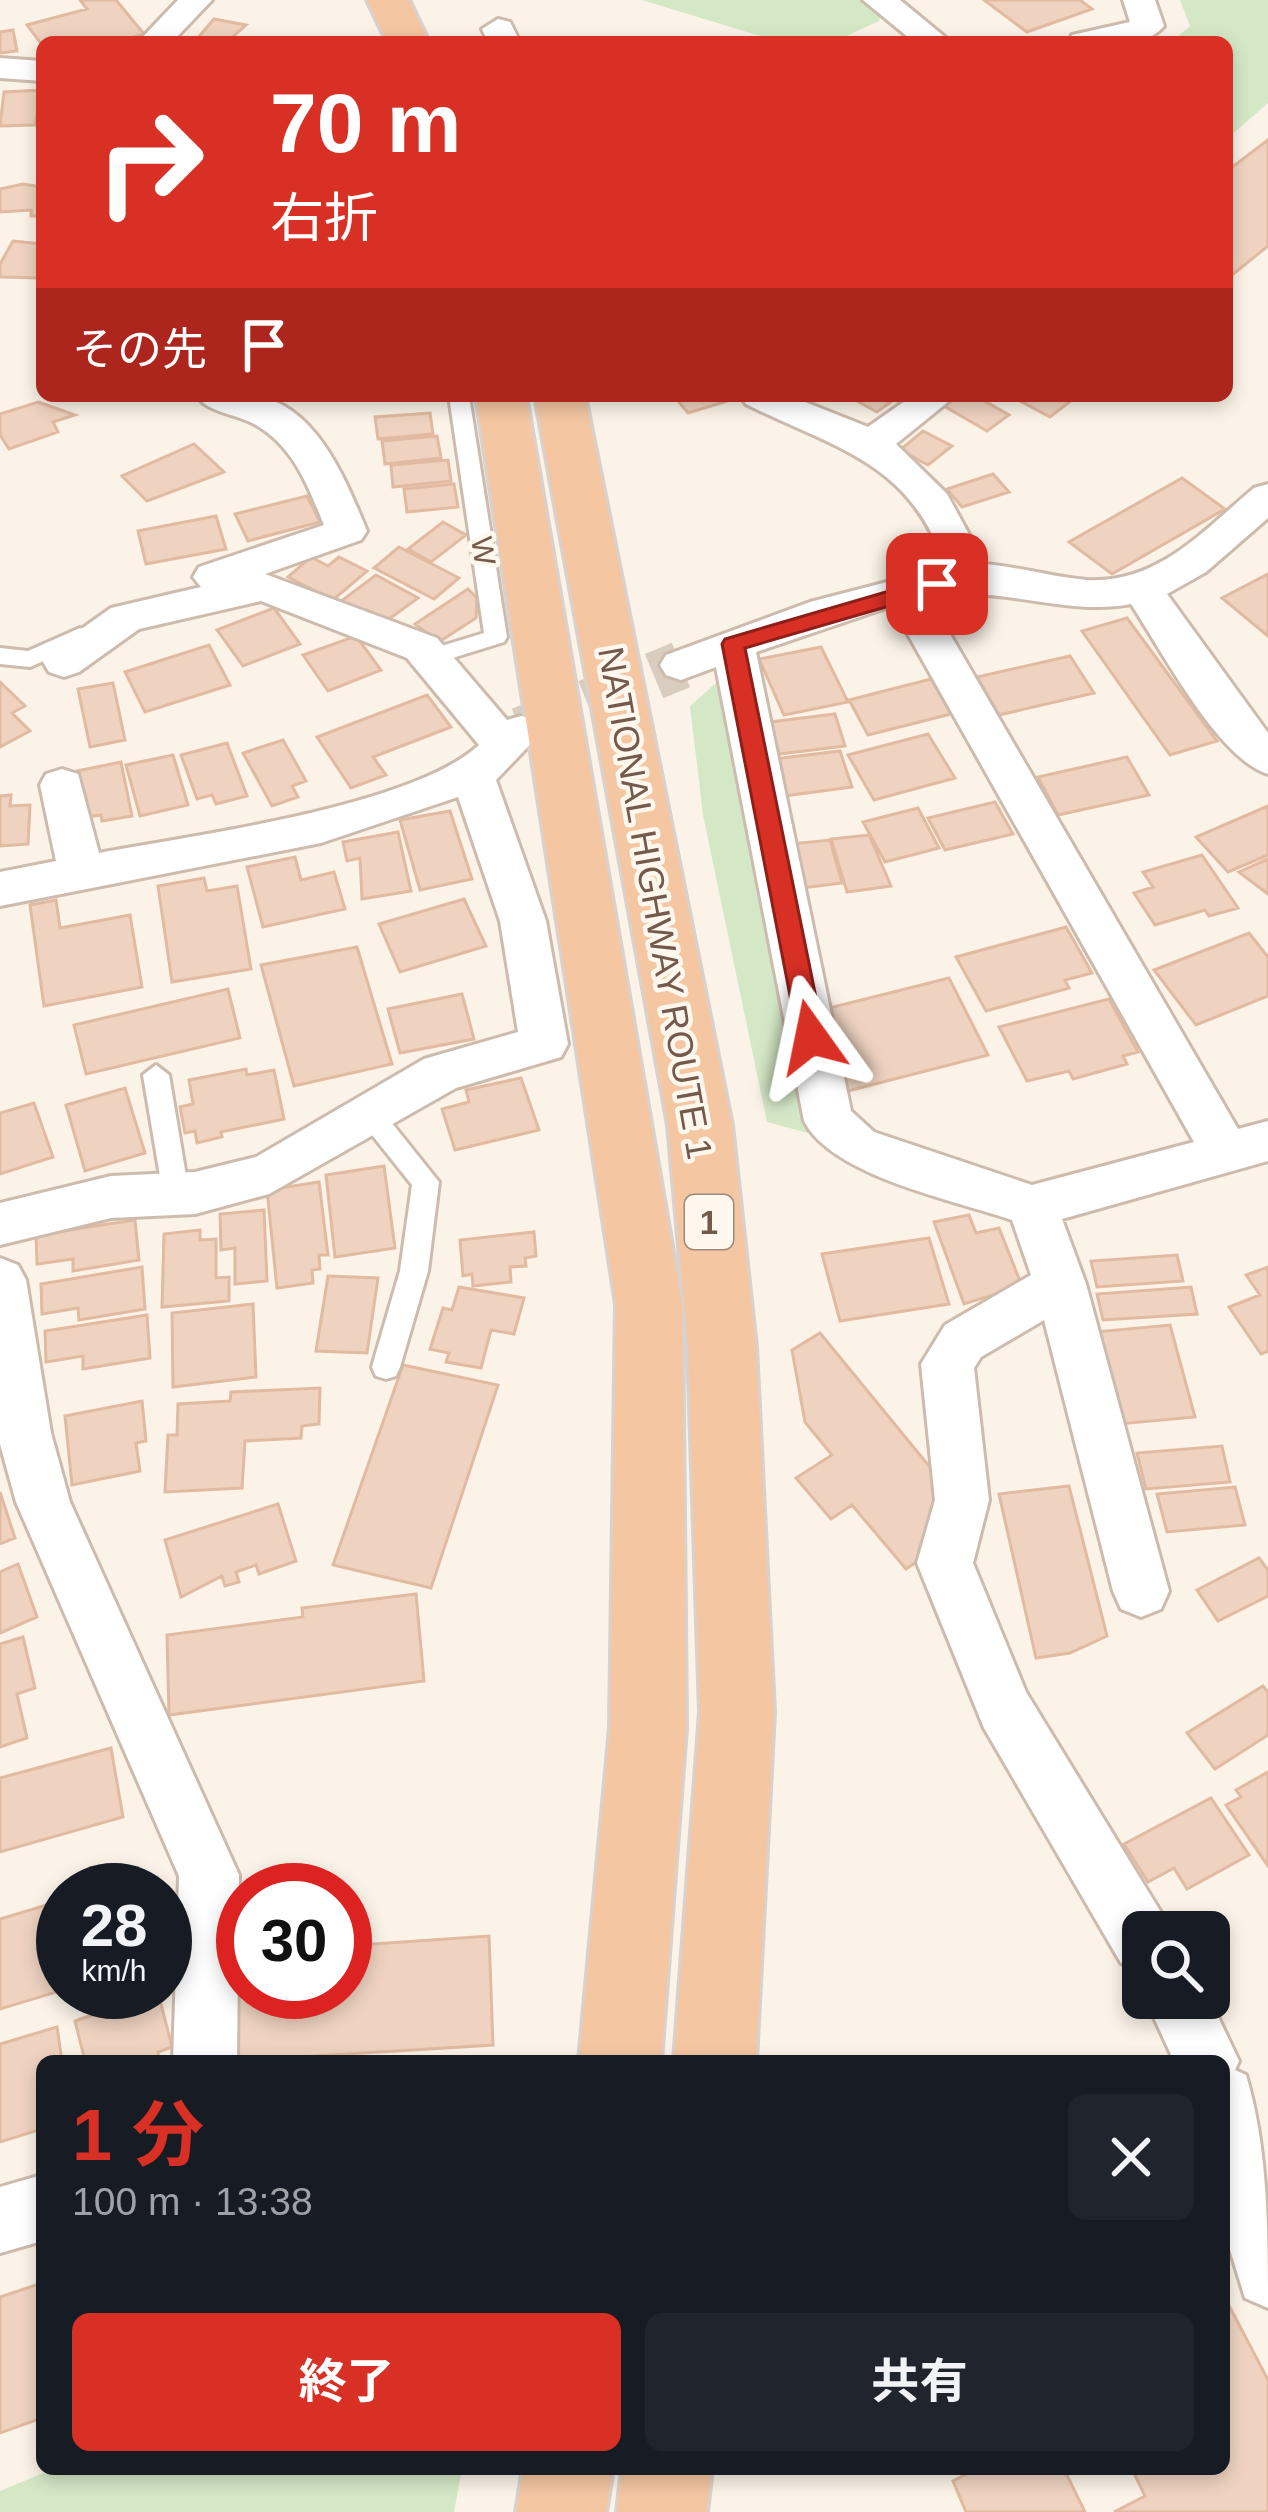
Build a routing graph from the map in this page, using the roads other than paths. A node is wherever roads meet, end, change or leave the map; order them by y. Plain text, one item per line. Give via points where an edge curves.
1 (196, 0) edge
2 (388, 0) edge
3 (879, 0) edge
4 (1139, 0) edge
5 (160, 36) edge
6 (405, 36) edge
7 (927, 36) edge
8 (1125, 36) edge
9 (0, 68) edge
10 (36, 71) edge
11 (240, 402) edge
12 (460, 402) edge
13 (502, 402) edge
14 (561, 402) edge
15 (773, 402) edge
16 (929, 402) dead end
17 (870, 444) junction
18 (1268, 497) edge
19 (969, 578) junction
20 (1141, 588) junction
21 (904, 590) junction
22 (126, 618) junction
23 (733, 644) junction
24 (0, 656) edge
25 (430, 657) junction
26 (64, 662) dead end
27 (681, 665) tunnel mouth
28 (499, 750) junction
29 (1268, 758) edge
30 (62, 784) dead end
31 (81, 872) junction
32 (0, 889) edge
33 (156, 1076) dead end
34 (370, 1114) junction
35 (1247, 1147) edge
36 (176, 1194) junction
37 (1033, 1206) junction
38 (0, 1224) edge
39 (0, 1280) edge
40 (1060, 1284) junction
41 (386, 1367) dead end
42 (12, 1436) edge
43 (1141, 1591) dead end
44 (1125, 1911) edge
45 (1186, 2019) edge
46 (205, 2055) edge
47 (620, 2055) edge
48 (716, 2055) edge
49 (1204, 2055) edge
50 (1230, 2121) edge
51 (36, 2210) edge
52 (0, 2220) edge
53 (1268, 2275) edge
54 (567, 2475) edge
55 (666, 2475) edge
56 (561, 2512) edge
57 (662, 2512) edge

1 - 5 street
2 - 6 highway
3 - 7 street
4 - 8 street via 1148,26
9 - 10 street
11 - 22 street via 267,409 317,459 347,531 158,598
12 - 25 lane, W via 496,637
13 - 47 highway, NATIONAL HIGHWAY ROUTE 1 / 1 via 649,1304 647,1728
14 - 48 highway, NATIONAL HIGHWAY ROUTE 1 / 1 via 700,1125 722,1347 737,1712
15 - 17 street
16 - 17 street
17 - 19 street via 955,528
18 - 20 street via 1188,570
19 - 20 street via 1097,595
19 - 21 street
20 - 29 street via 1241,733
21 - 23 street
21 - 35 street
22 - 24 lane via 30,658
22 - 25 street via 264,587 422,647
22 - 26 street
23 - 27 street
23 - 37 street via 828,1120 857,1147
25 - 28 street
28 - 31 street via 321,827
28 - 34 street via 544,1044 441,1073
30 - 31 street
31 - 32 street
33 - 36 lane
34 - 36 street via 269,1174
34 - 41 lane via 426,1182 414,1271
35 - 37 street
36 - 38 street via 111,1197
37 - 40 street
39 - 42 street
40 - 43 street
40 - 44 street via 963,1341 947,1364 962,1500 945,1563 1004,1708
42 - 46 street via 209,1874
45 - 49 street
50 - 53 street
51 - 52 street
54 - 56 highway
55 - 57 highway

